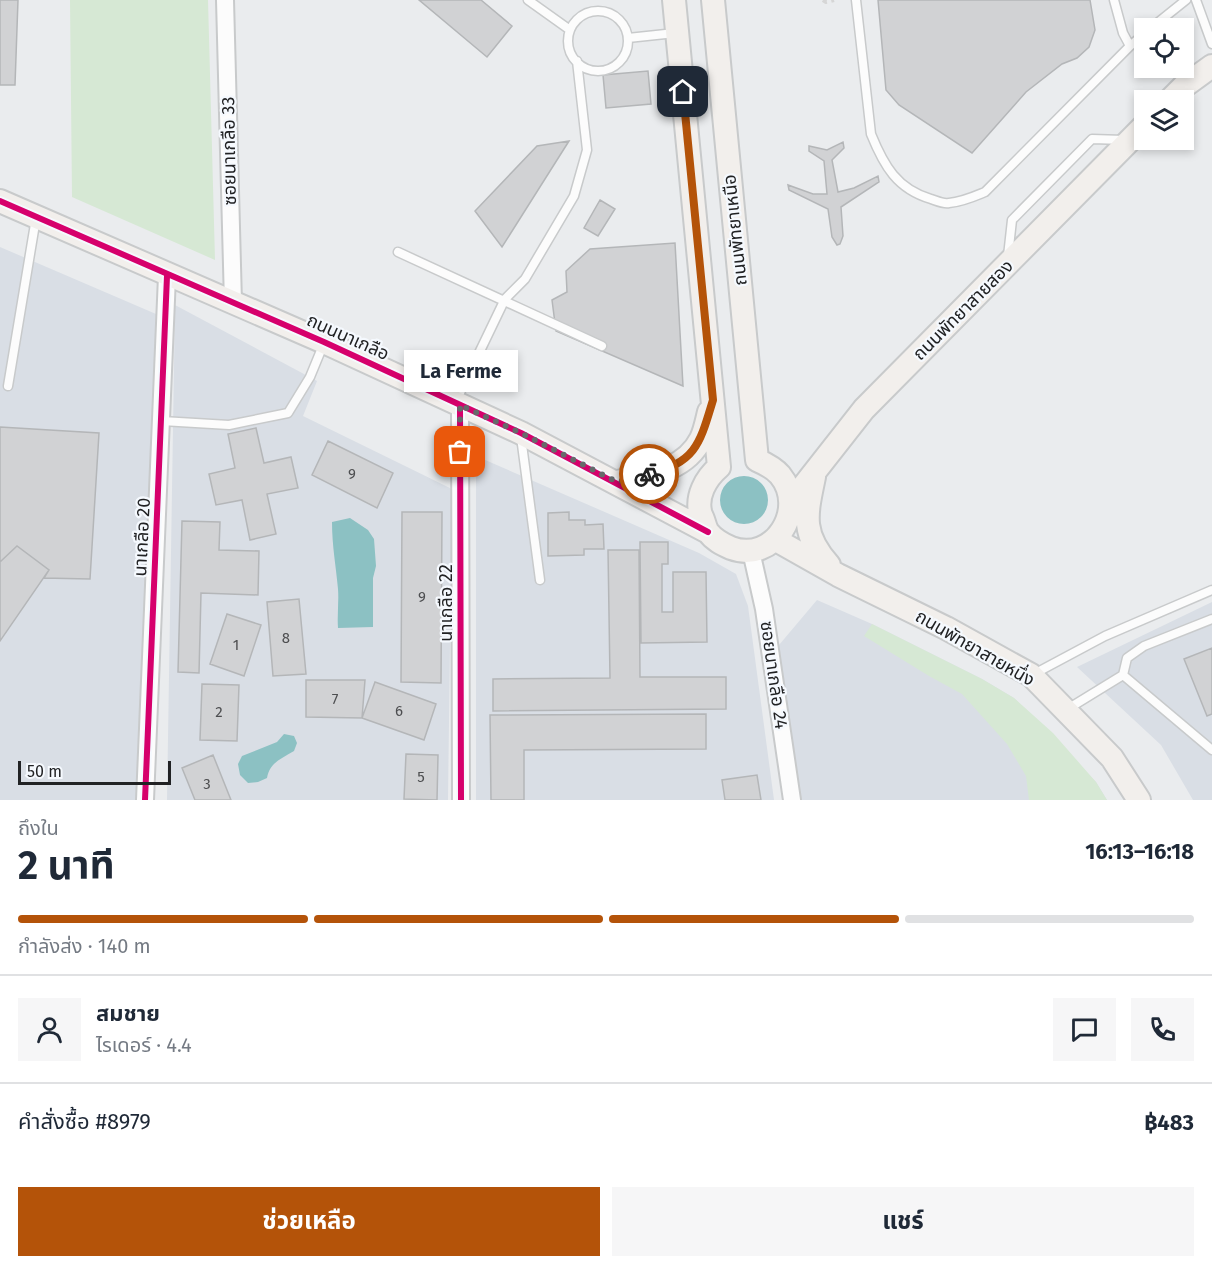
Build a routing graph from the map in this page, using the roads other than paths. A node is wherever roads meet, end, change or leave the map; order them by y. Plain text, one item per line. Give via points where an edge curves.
1 (225, 0) edge
2 (528, 0) edge
3 (674, 0) edge
4 (713, 0) edge
5 (856, 0) edge
6 (1114, 0) edge
7 (1186, 0) edge
8 (1196, 0) edge
9 (1164, 18) edge
10 (570, 30) junction
11 (677, 33) junction
12 (628, 38) junction
13 (1134, 43) edge
14 (1212, 44) edge
15 (1130, 46) junction
16 (577, 61) junction
17 (1212, 66) edge
18 (1180, 90) edge
19 (1134, 136) edge
20 (0, 201) edge
21 (36, 218) junction
22 (398, 252) dead end
23 (167, 276) junction
24 (505, 299) junction
25 (233, 303) junction
26 (324, 342) junction
27 (602, 346) dead end
28 (8, 386) dead end
29 (713, 400) junction
30 (458, 404) junction
31 (162, 421) junction
32 (521, 433) junction
33 (815, 472) junction
34 (617, 482) junction
35 (791, 502) junction
36 (708, 532) junction
37 (776, 540) junction
38 (751, 550) junction
39 (838, 575) junction
40 (540, 580) dead end
41 (1212, 590) edge
42 (1212, 619) edge
43 (1031, 675) junction
44 (1123, 675) junction
45 (1066, 711) junction
46 (1212, 750) edge
47 (145, 800) edge
48 (461, 800) edge
49 (792, 800) edge
50 (1140, 800) edge

1 - 25 street, ซอยนาเกลือ 33
2 - 10 lane
3 - 11 main road
4 - 35 main road, ถนนพัทยาเหนือ via 757,460 780,475
5 - 15 lane via 871,134 879,153 891,175 915,195 946,204 985,192
6 - 15 lane
7 - 9 lane
8 - 14 lane
10 - 12 lane via 582,15 600,10 618,17
10 - 16 lane via 570,50
11 - 12 lane
11 - 29 main road
12 - 16 lane via 626,53 611,68 591,70
13 - 15 lane
16 - 24 lane via 587,150 574,196 525,279
17 - 18 main road
19 - 33 main road, ถนนพัทยาสายสอง via 864,409
20 - 21 main road, ถนนนาเกลือ
21 - 23 main road, ถนนนาเกลือ
21 - 28 lane
22 - 24 lane
23 - 25 main road, ถนนนาเกลือ
23 - 31 street, นาเกลือ 20
24 - 27 lane
24 - 30 lane
25 - 26 main road, ถนนนาเกลือ
26 - 30 main road, ถนนนาเกลือ
26 - 31 lane via 310,377 288,413 230,425
29 - 34 main road via 702,438 691,454 669,469
29 - 36 main road via 719,466 702,488 700,510
30 - 32 main road, ถนนนาเกลือ
30 - 48 street, นาเกลือ 22
31 - 47 street, นาเกลือ 20
32 - 34 main road, ถนนนาเกลือ
32 - 40 lane
33 - 35 main road, ถนนพัทยาสายสอง
33 - 39 main road via 808,530 815,550
34 - 36 main road, ถนนนาเกลือ
35 - 37 main road via 788,521
36 - 38 main road, ถนนนาเกลือ via 721,544
37 - 38 main road
37 - 39 main road, ถนนพัทยาสายหนึ่ง
38 - 49 street, ซอยนาเกลือ 24 via 764,609
39 - 43 main road, ถนนพัทยาสายหนึ่ง
41 - 43 lane via 1105,636
42 - 44 lane via 1144,646 1127,658
43 - 45 main road, ถนนพัทยาสายหนึ่ง
44 - 45 lane
44 - 46 lane
45 - 50 main road, ถนนพัทยาสายหนึ่ง via 1112,758

